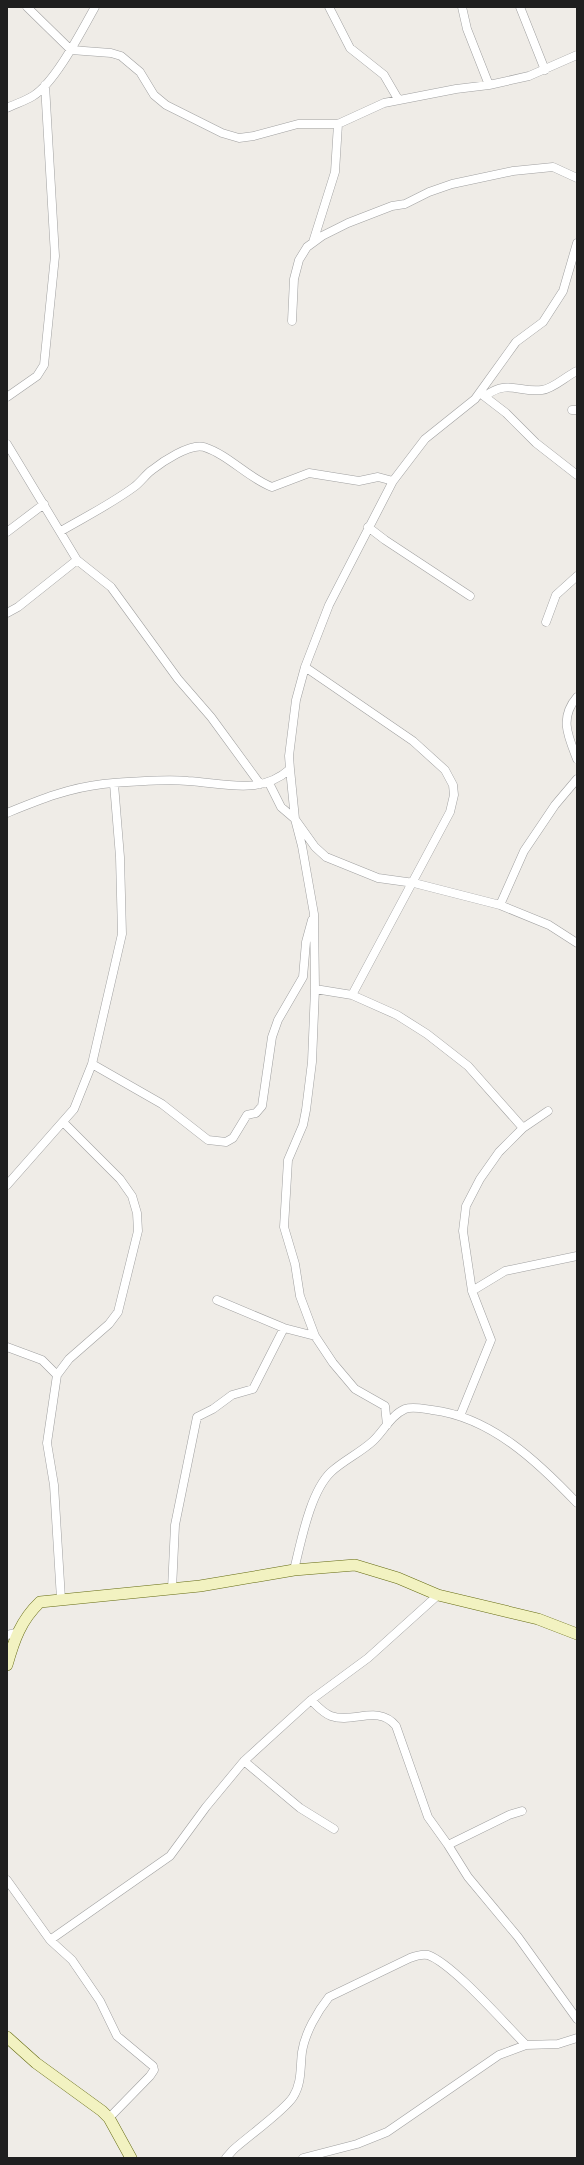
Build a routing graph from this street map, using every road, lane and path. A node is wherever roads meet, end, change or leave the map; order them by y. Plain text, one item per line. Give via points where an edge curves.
1 (27, 7) edge
2 (95, 7) edge
3 (329, 7) edge
4 (462, 7) edge
5 (520, 7) edge
6 (71, 50) junction
7 (577, 55) edge
8 (545, 70) junction
9 (45, 85) junction
10 (489, 85) junction
11 (398, 99) junction
12 (7, 108) edge
13 (338, 124) junction
14 (577, 178) edge
15 (313, 242) junction
16 (577, 243) edge
17 (292, 321) dead end
18 (577, 371) edge
19 (483, 394) junction
20 (7, 398) edge
21 (7, 444) edge
22 (577, 475) edge
23 (393, 481) junction
24 (44, 504) junction
25 (368, 527) junction
26 (61, 531) junction
27 (7, 532) edge
28 (77, 560) junction
29 (577, 576) edge
30 (470, 596) dead end
31 (7, 612) edge
32 (546, 622) dead end
33 (305, 667) junction
34 (577, 697) edge
35 (577, 759) edge
36 (290, 769) junction
37 (577, 779) edge
38 (269, 783) junction
39 (114, 784) junction
40 (260, 784) junction
41 (7, 813) edge
42 (295, 819) junction
43 (414, 883) junction
44 (500, 905) junction
45 (314, 914) junction
46 (577, 943) edge
47 (315, 989) junction
48 (352, 995) junction
49 (92, 1064) junction
50 (548, 1111) dead end
51 (63, 1122) junction
52 (523, 1128) junction
53 (7, 1185) edge
54 (577, 1256) edge
55 (472, 1291) junction
56 (217, 1300) dead end
57 (284, 1328) junction
58 (315, 1336) junction
59 (7, 1347) edge
60 (57, 1375) junction
61 (460, 1416) junction
62 (387, 1425) junction
63 (577, 1503) edge
64 (294, 1570) junction
65 (172, 1589) junction
66 (438, 1595) junction
67 (61, 1599) junction
68 (12, 1634) edge
69 (577, 1634) edge
70 (7, 1665) edge
71 (311, 1700) junction
72 (244, 1761) junction
73 (522, 1811) dead end
74 (334, 1829) dead end
75 (448, 1845) junction
76 (7, 1880) edge
77 (50, 1940) junction
78 (577, 2019) edge
79 (7, 2037) edge
80 (577, 2038) edge
81 (526, 2045) junction
82 (109, 2118) junction
83 (131, 2158) edge
84 (226, 2158) edge
85 (303, 2158) edge

1 - 6 street
2 - 6 street
3 - 11 street via 350,48 384,75
4 - 10 street via 467,29
5 - 8 street
6 - 9 street
6 - 13 street via 121,56 140,72 154,95 166,104 222,133 235,137 254,136 298,124
7 - 8 street
8 - 10 street
9 - 12 street via 33,97
9 - 20 street via 55,256 44,365 37,376
10 - 11 street
11 - 13 street
13 - 15 street via 335,172
14 - 15 street via 554,167 452,184 348,223
15 - 17 street via 303,252 296,269
16 - 19 street via 574,260 558,299 543,322 516,342
18 - 19 street via 542,390 507,386
19 - 22 street via 536,443
19 - 23 street via 425,439
21 - 24 street
23 - 25 street
23 - 26 street via 378,476 359,481 309,474 272,487 227,459 203,447 197,447 173,456 135,486
24 - 26 street
24 - 27 street
25 - 30 street
25 - 33 street via 329,605
26 - 28 street
28 - 31 street via 18,607
28 - 40 street via 111,587 178,679 211,717
29 - 32 street via 556,595
33 - 36 street via 296,700 289,756
33 - 43 street via 414,741 446,770 454,795 450,812
34 - 35 street via 570,706 566,718 568,736
36 - 38 street
36 - 42 street
37 - 44 street via 555,805 524,851
38 - 40 street
38 - 42 street via 281,807
39 - 40 street via 187,780 218,785
39 - 41 street via 67,790
39 - 49 street via 120,858 122,934
42 - 43 street via 315,847 326,857 378,878
42 - 45 street
43 - 44 street
43 - 48 street
44 - 46 street via 550,925
45 - 47 street
45 - 49 street via 306,942 303,977 278,1020 272,1037 262,1106 256,1113 248,1115 233,1138 226,1142 208,1140 162,1104
47 - 48 street
47 - 58 street via 312,1062 304,1126 288,1160 284,1227 295,1264 300,1296
48 - 52 street via 397,1015 447,1049 468,1066
49 - 51 street via 74,1109
50 - 52 street
51 - 53 street
51 - 60 street via 120,1180 132,1196 137,1213 138,1231 118,1312 109,1324 69,1359
52 - 55 street via 498,1152 480,1178 466,1206 463,1232
54 - 55 street via 505,1271
55 - 61 street via 491,1340
56 - 57 street
57 - 58 street
57 - 65 street via 253,1388 232,1395 197,1417 174,1525
58 - 62 street via 355,1389 385,1406
59 - 60 street via 42,1360
60 - 67 street via 47,1443 55,1493
61 - 62 street via 412,1408 404,1409
61 - 63 street via 508,1441 531,1458
62 - 64 street via 373,1441 331,1472 321,1485 302,1537
64 - 65 street
64 - 66 street via 355,1565 398,1578
65 - 67 street
66 - 69 street via 538,1619
66 - 71 street via 368,1658
67 - 68 street via 40,1602
68 - 70 street
71 - 72 street
71 - 75 street via 331,1716 349,1718 378,1715 390,1719 396,1726 428,1817
72 - 74 street via 294,1803
72 - 77 street via 206,1806 170,1856
73 - 75 street
75 - 78 street via 468,1877 522,1943
76 - 77 street
77 - 82 street via 72,1960 100,2002 117,2036 153,2066 154,2070 150,2076
79 - 82 street via 36,2063
80 - 81 street via 558,2044
81 - 84 street via 449,1969 428,1956 410,1958 329,1997 321,2007 308,2035 302,2052 301,2075 292,2098
81 - 85 street via 499,2055 387,2132 357,2144
82 - 83 street

